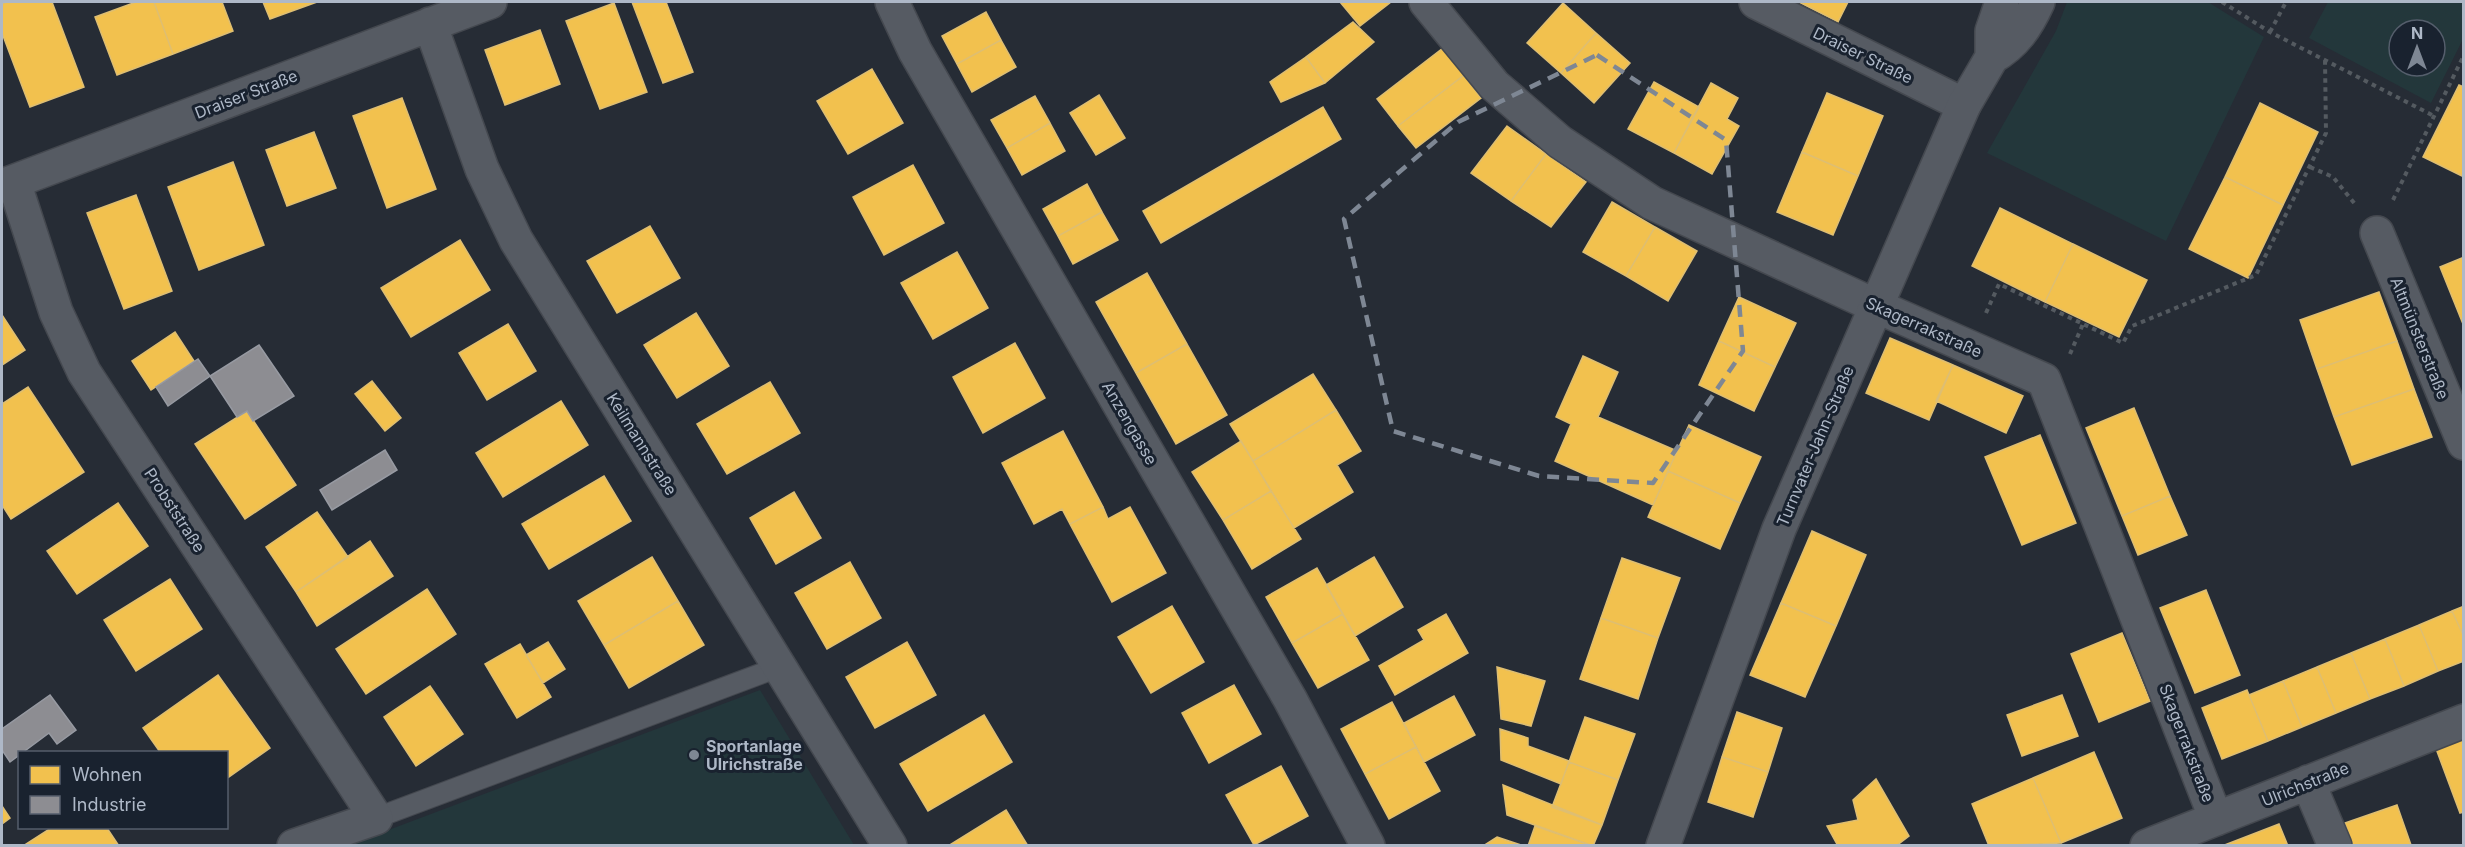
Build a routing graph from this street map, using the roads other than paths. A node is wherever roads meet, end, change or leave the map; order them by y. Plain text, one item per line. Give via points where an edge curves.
1 (490, 2) edge
2 (892, 2) edge
3 (1426, 2) edge
4 (2002, 2) edge
5 (2038, 2) edge
6 (1761, 3) edge
7 (430, 24) junction
8 (1992, 57) junction
9 (1964, 105) junction
10 (8, 184) edge
11 (2377, 233) road end
12 (1876, 306) junction
13 (2463, 443) edge
14 (779, 667) junction
15 (2463, 721) edge
16 (2308, 782) junction
17 (376, 818) junction
18 (2216, 819) junction
19 (294, 846) edge
20 (890, 846) edge
21 (1368, 846) edge
22 (1664, 846) edge
23 (2147, 846) edge
24 (2335, 846) edge

1 - 7 street, Draiser Straße
2 - 21 street, Anzengasse via 915,51 1290,699
3 - 12 street, Skagerrakstraße via 1494,85 1568,148 1652,203
4 - 8 street, Turnvater-Jahn-Straße via 1992,31
5 - 8 street, Turnvater-Jahn-Straße via 2009,47
6 - 9 street, Draiser Straße
7 - 10 street, Draiser Straße
7 - 14 street, Keilmannstraße via 482,169 516,240
8 - 9 street, Turnvater-Jahn-Straße
9 - 12 street, Turnvater-Jahn-Straße
10 - 17 street, Probststraße via 56,312 84,372
11 - 13 street, Altmünsterstraße
12 - 18 street, Skagerrakstraße via 2044,380
12 - 22 street, Turnvater-Jahn-Straße via 1779,529
14 - 17 lane
14 - 20 street, Keilmannstraße
15 - 16 street, Ulrichstraße
16 - 18 street, Ulrichstraße
16 - 24 street
17 - 19 street
18 - 23 street, Ulrichstraße

